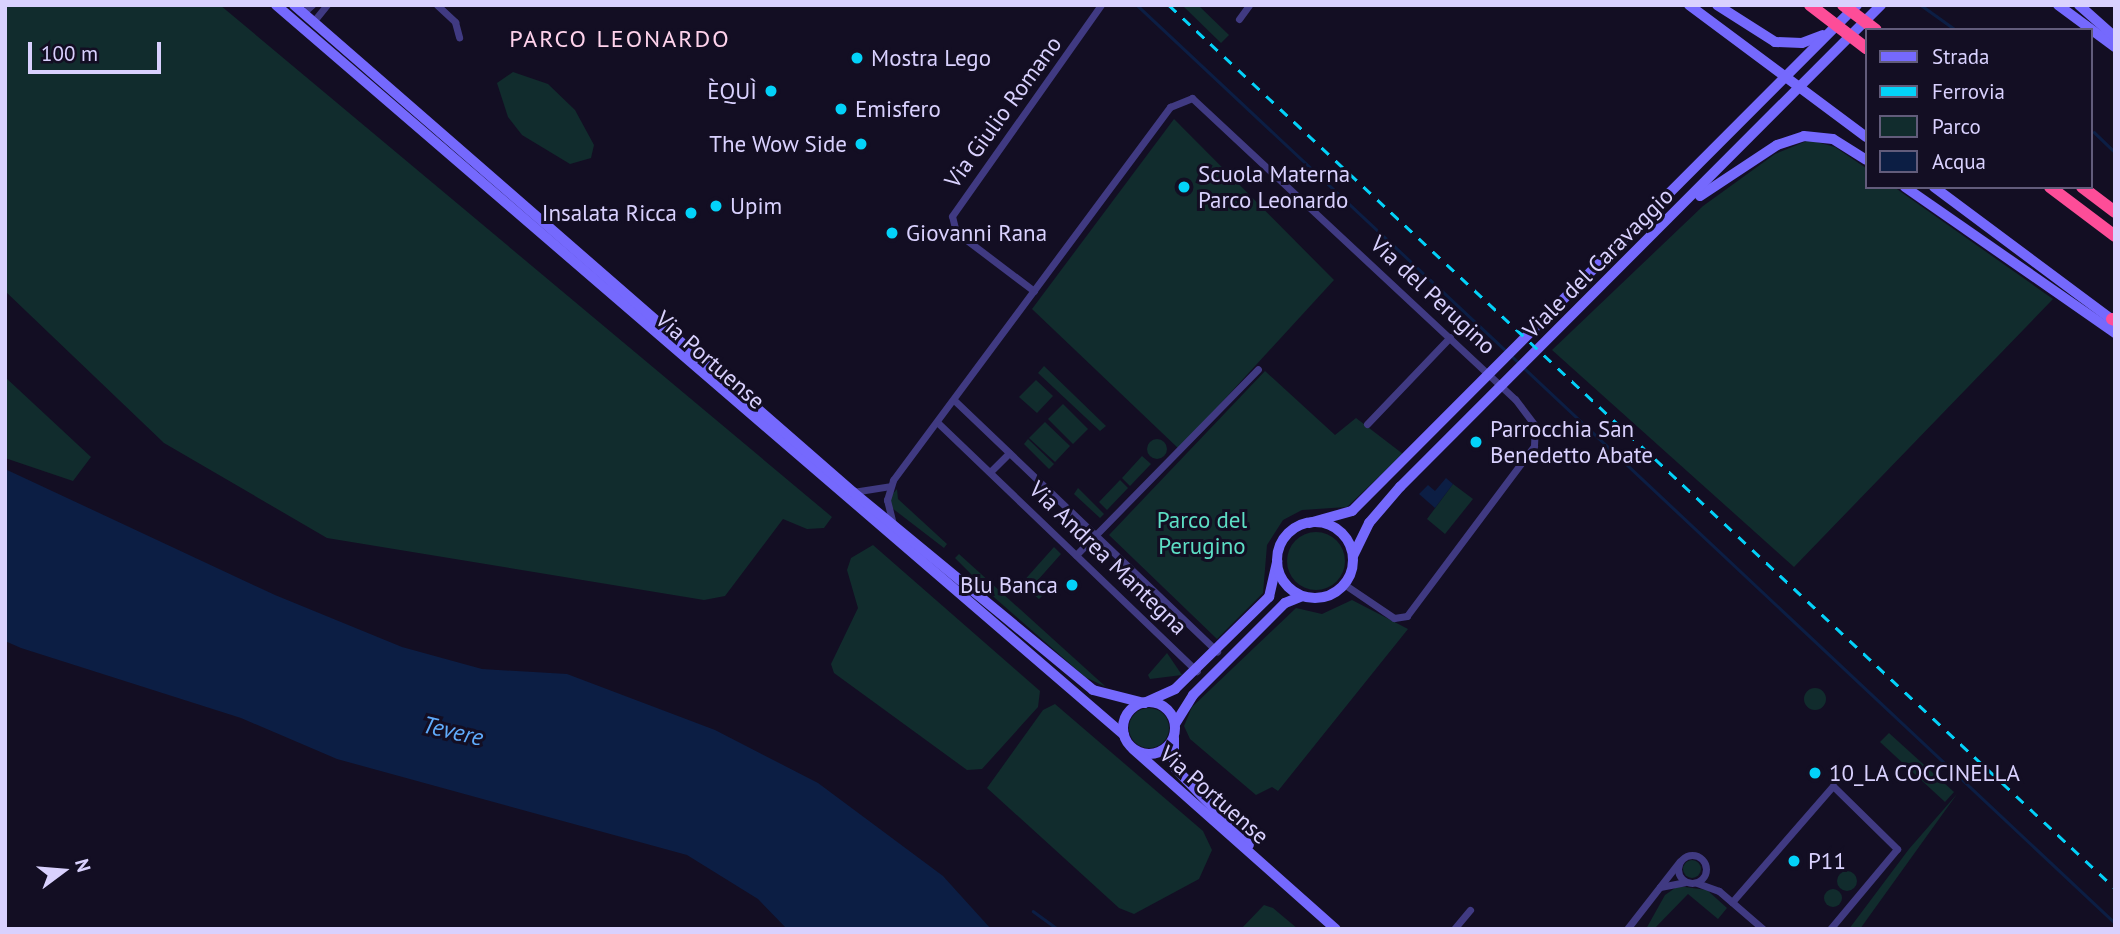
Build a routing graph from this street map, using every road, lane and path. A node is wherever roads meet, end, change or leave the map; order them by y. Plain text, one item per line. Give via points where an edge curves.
1 (276, 5) edge
2 (294, 5) edge
3 (312, 5) edge
4 (327, 5) edge
5 (438, 5) edge
6 (1101, 5) edge
7 (1249, 5) edge
8 (1689, 5) edge
9 (1717, 5) edge
10 (1810, 5) edge
11 (1857, 5) edge
12 (1881, 5) edge
13 (2058, 5) edge
14 (2079, 5) edge
15 (1846, 9) edge
16 (303, 13) junction
17 (1239, 19) dead end
18 (313, 22) junction
19 (1874, 28) edge
20 (2089, 28) edge
21 (2092, 30) edge
22 (459, 37) dead end
23 (2115, 37) edge
24 (1864, 46) edge
25 (2115, 47) edge
26 (1864, 136) edge
27 (1864, 159) edge
28 (1908, 189) edge
29 (1937, 189) edge
30 (2053, 189) edge
31 (2085, 189) edge
32 (1682, 208) junction
33 (2115, 212) edge
34 (2115, 236) edge
35 (2038, 275) junction
36 (2060, 282) junction
37 (1034, 291) junction
38 (2114, 320) edge
39 (2115, 333) edge
40 (1450, 337) junction
41 (1258, 369) dead end
42 (954, 400) junction
43 (937, 422) junction
44 (1367, 424) dead end
45 (1009, 453) junction
46 (990, 472) junction
47 (889, 486) junction
48 (853, 492) junction
49 (1310, 523) junction
50 (894, 527) junction
51 (1095, 537) junction
52 (1076, 555) junction
53 (1353, 556) junction
54 (1277, 561) junction
55 (1344, 584) junction
56 (1302, 596) junction
57 (1217, 652) junction
58 (1198, 671) junction
59 (1144, 703) junction
60 (1175, 724) junction
61 (1124, 735) junction
62 (1174, 738) junction
63 (1133, 749) junction
64 (1682, 859) junction
65 (1269, 870) junction
66 (1707, 871) junction
67 (1687, 882) junction
68 (1696, 883) junction
69 (1656, 889) junction
70 (1719, 891) junction
71 (1732, 902) junction
72 (1470, 910) dead end
73 (1336, 929) edge
74 (1454, 929) edge
75 (1627, 929) edge
76 (1763, 929) edge
77 (1830, 929) edge

1 - 61 street, Via Portuense via 1045,673 1110,717
2 - 16 street, Via Portuense
3 - 16 street
4 - 18 street
5 - 22 street via 455,22
6 - 37 street, Via Giulio Romano via 952,216 956,232
7 - 17 street
8 - 26 street
9 - 15 street via 1758,35 1786,44 1815,39
10 - 24 highway
11 - 15 street, Viale del Caravaggio
12 - 32 street, Viale del Caravaggio
13 - 20 street
14 - 23 street
15 - 19 highway
15 - 49 street, Viale del Caravaggio via 1388,476 1352,510
16 - 18 street, Via Portuense
18 - 48 street, Via Portuense
21 - 25 street
27 - 32 street via 1818,135 1789,140
28 - 35 street
29 - 36 street
30 - 34 highway
31 - 33 highway
32 - 53 street, Viale del Caravaggio via 1400,487 1369,523
35 - 36 street
35 - 39 street
36 - 38 street
37 - 40 street, Via del Perugino via 1172,105 1192,98
37 - 42 street, Via del Perugino
40 - 44 street
40 - 55 street, Via del Perugino via 1515,399 1535,426 1534,446 1404,618
41 - 51 street
42 - 43 street, Via del Perugino
42 - 45 street, Via Andrea Mantegna
43 - 46 street, Via Andrea Mantegna
43 - 47 street, Via del Perugino
45 - 46 street
45 - 51 street, Via Andrea Mantegna
46 - 52 street, Via Andrea Mantegna
47 - 48 street
47 - 50 street
48 - 50 street, Via Portuense
49 - 53 street via 1342,534
49 - 54 street via 1290,532
50 - 59 street, Via Portuense via 1077,680 1108,698
51 - 52 street
51 - 57 street, Via Andrea Mantegna
52 - 58 street, Via Andrea Mantegna
53 - 55 street
54 - 56 street via 1284,582
54 - 57 street via 1269,597
55 - 56 street via 1325,597
56 - 60 street via 1285,603 1208,679
57 - 58 street
58 - 59 street
59 - 60 street via 1161,705
59 - 61 street via 1130,711
60 - 62 street
61 - 63 street
62 - 63 street via 1156,754
62 - 65 street, Via Portuense via 1174,767
63 - 65 street, Via Portuense
64 - 66 street via 1699,856
64 - 67 street via 1678,872
64 - 69 street
65 - 73 street, Via Portuense
66 - 68 street
66 - 70 street
67 - 68 street
67 - 69 street
68 - 70 street
69 - 75 street
70 - 71 street
71 - 76 street
71 - 77 street via 1833,786 1897,849
72 - 74 street

